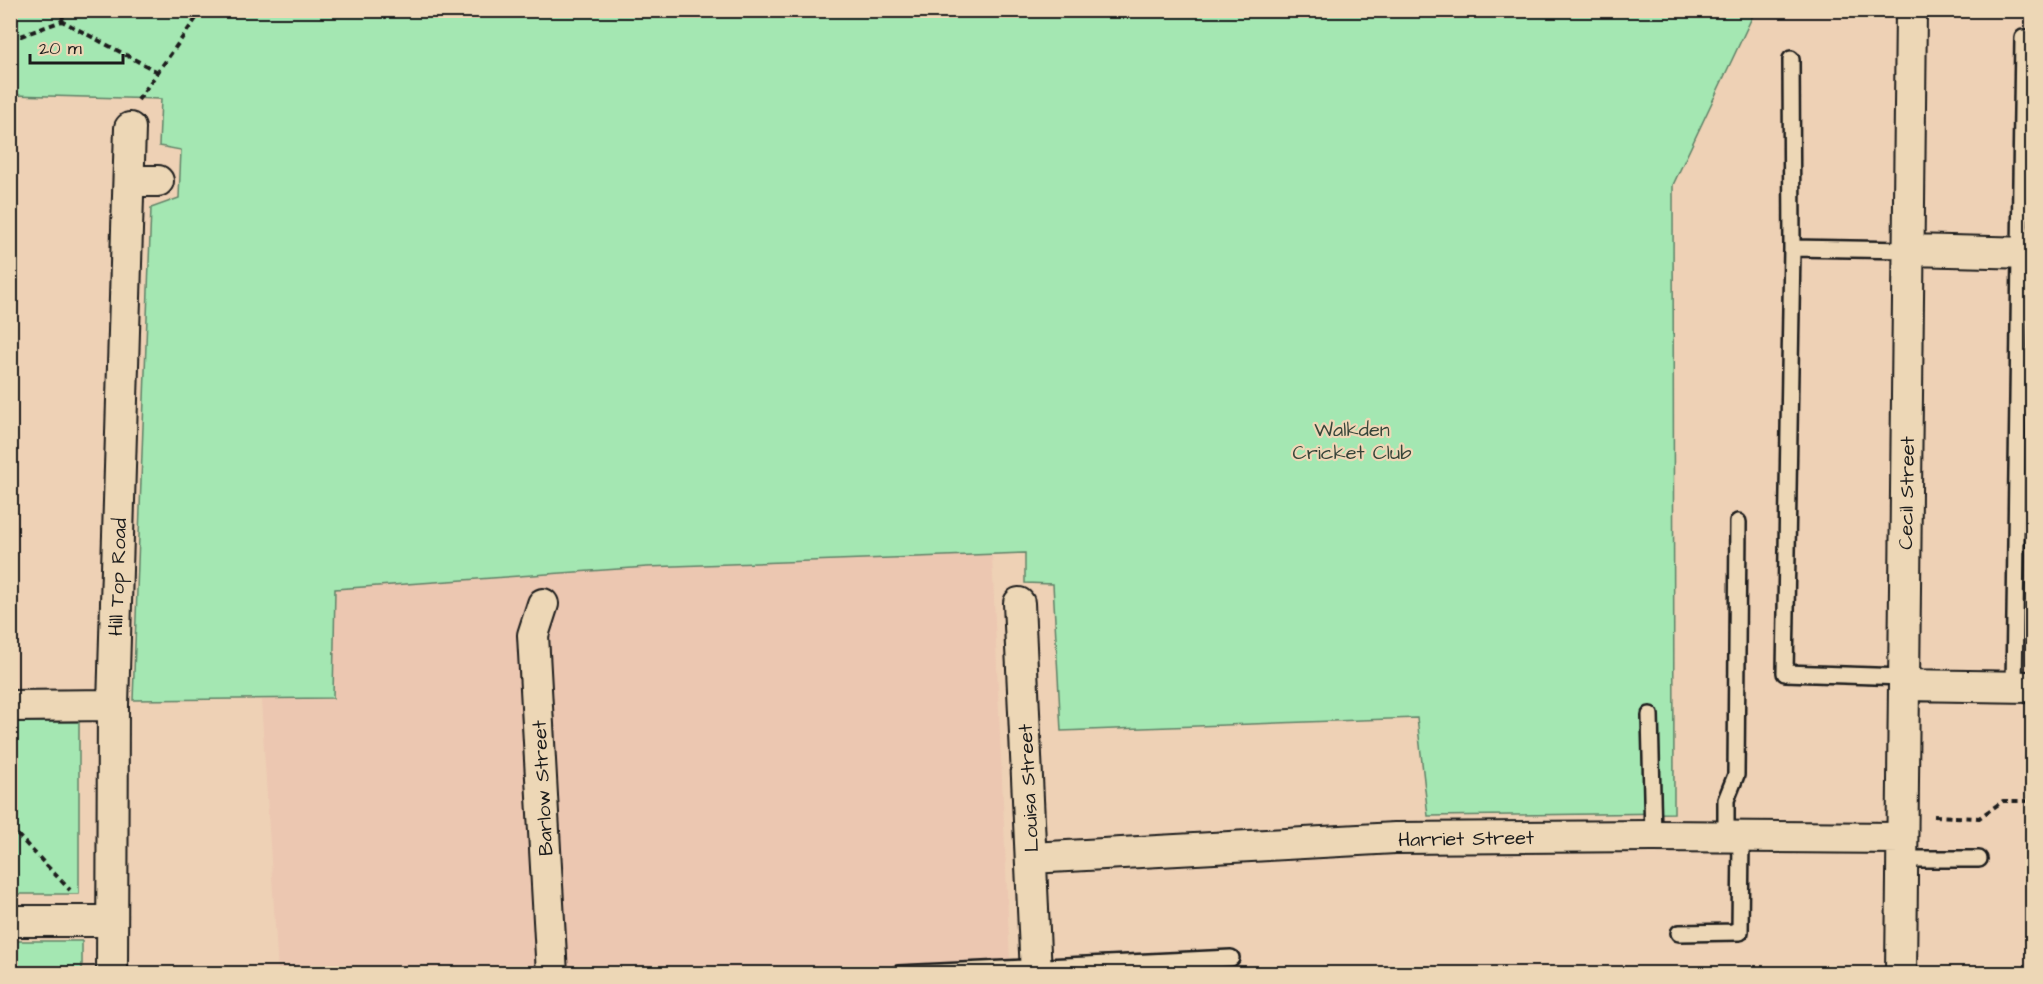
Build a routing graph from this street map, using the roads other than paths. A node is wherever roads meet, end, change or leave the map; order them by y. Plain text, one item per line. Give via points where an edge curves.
1 (1911, 11) edge
2 (2032, 38) edge
3 (1791, 58) dead end
4 (130, 128) dead end
5 (1792, 248) junction
6 (1909, 250) junction
7 (2027, 253) edge
8 (1738, 522) dead end
9 (1019, 603) dead end
10 (543, 604) dead end
11 (1904, 681) junction
12 (2023, 687) edge
13 (113, 705) junction
14 (10, 706) edge
15 (1650, 715) dead end
16 (1653, 836) junction
17 (1734, 837) junction
18 (1902, 838) junction
19 (1031, 858) junction
20 (1979, 859) dead end
21 (10, 921) edge
22 (105, 921) junction
23 (1679, 933) dead end
24 (1231, 958) dead end
25 (1036, 970) edge
26 (112, 974) edge
27 (552, 974) edge
28 (898, 974) edge
29 (1901, 974) edge

1 - 6 street, Cecil Street
2 - 7 lane via 2023,38
3 - 5 lane
4 - 13 street, Hill Top Road via 143,181
5 - 6 lane
5 - 11 lane via 1785,673
6 - 7 street
6 - 11 street, Cecil Street
7 - 12 lane
8 - 17 lane via 1736,775 1726,800
9 - 19 street, Louisa Street
10 - 27 street, Barlow Street via 533,635
11 - 12 street
11 - 18 street, Cecil Street
13 - 14 street
13 - 22 street, Hill Top Road
15 - 16 lane
16 - 17 street, Harriet Street
16 - 19 street, Harriet Street via 1395,838
17 - 18 street, Harriet Street
17 - 23 lane via 1740,932
18 - 20 lane
18 - 29 street, Cecil Street
19 - 25 street, Louisa Street
21 - 22 street
22 - 26 street, Hill Top Road
24 - 25 lane
25 - 28 lane

